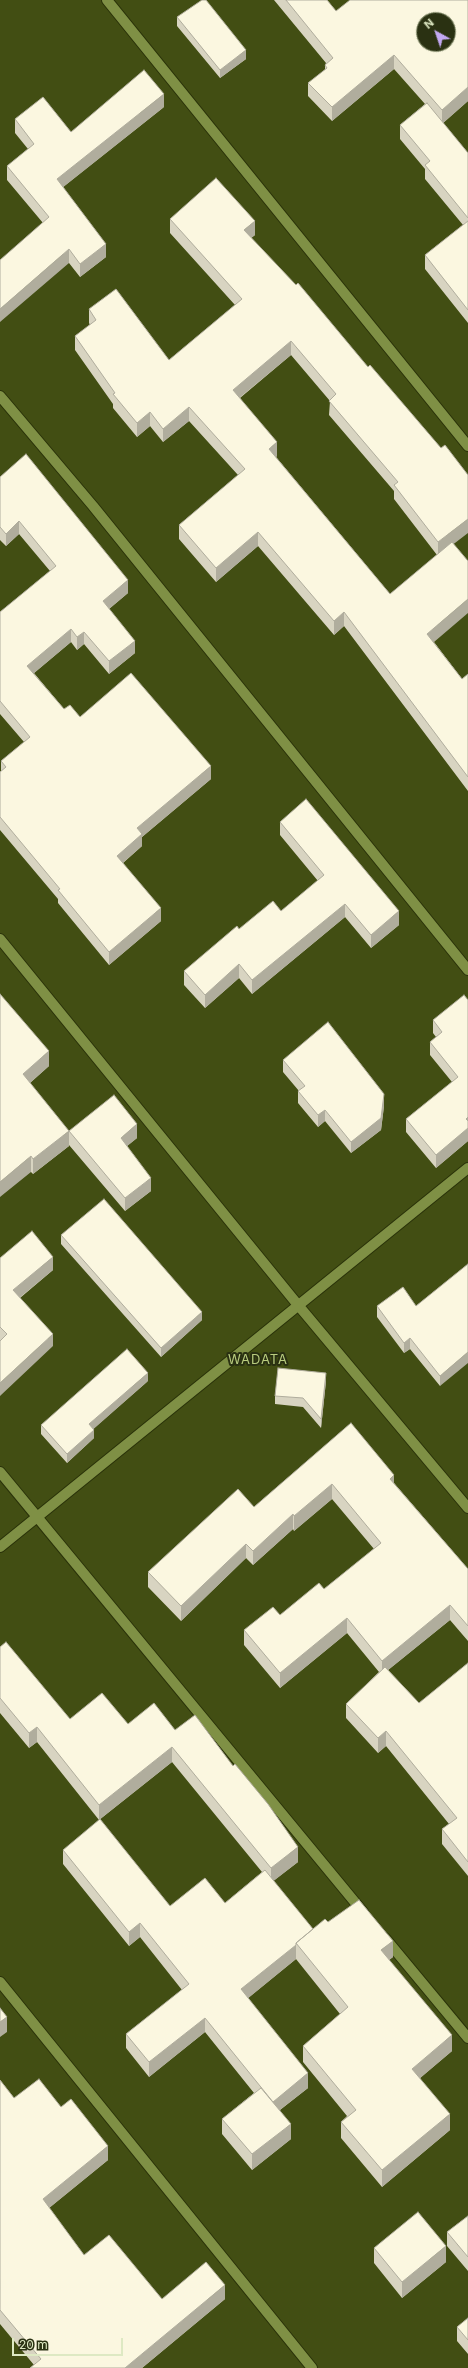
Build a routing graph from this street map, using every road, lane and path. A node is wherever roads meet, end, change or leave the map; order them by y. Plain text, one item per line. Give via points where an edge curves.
1 (107, 0) edge
2 (0, 396) edge
3 (468, 446) edge
4 (0, 939) edge
5 (468, 970) edge
6 (468, 1168) edge
7 (298, 1305) junction
8 (0, 1472) edge
9 (468, 1508) edge
10 (36, 1518) junction
11 (0, 1547) edge
12 (0, 1982) edge
13 (468, 2038) edge
14 (312, 2368) edge

1 - 3 street
2 - 5 street via 98,512
4 - 7 street
6 - 7 street
7 - 9 street
7 - 10 street
8 - 10 street
10 - 11 street
10 - 13 street
12 - 14 street

